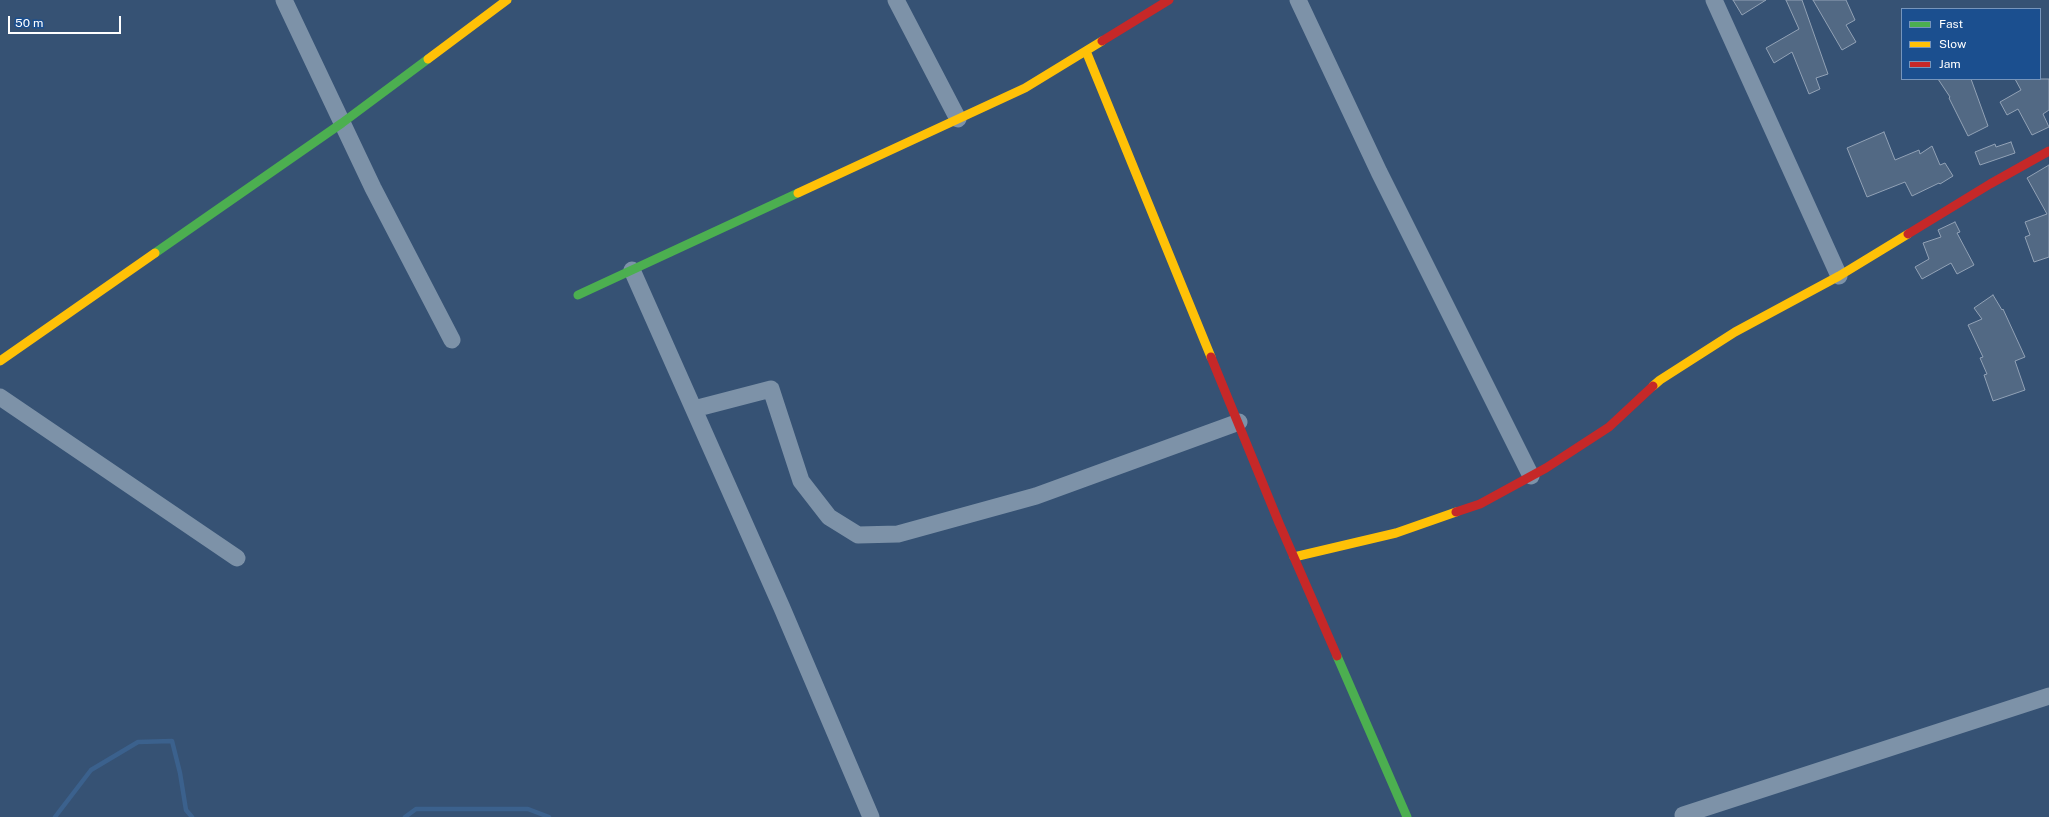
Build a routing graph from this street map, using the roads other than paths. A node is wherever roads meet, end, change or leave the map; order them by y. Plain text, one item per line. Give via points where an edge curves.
1 (284, 0) edge
2 (507, 0) edge
3 (896, 0) edge
4 (1169, 0) edge
5 (1298, 0) edge
6 (1714, 0) edge
7 (1086, 51) junction
8 (958, 119) junction
9 (342, 123) junction
10 (2049, 150) edge
11 (632, 270) junction
12 (1839, 276) junction
13 (578, 295) dead end
14 (452, 340) dead end
15 (0, 361) edge
16 (0, 397) edge
17 (694, 409) junction
18 (1239, 422) junction
19 (1532, 476) junction
20 (1294, 557) junction
21 (237, 558) dead end
22 (2049, 696) edge
23 (1683, 814) dead end
24 (871, 817) edge
25 (1407, 817) edge

1 - 9 street
2 - 9 street
3 - 8 street
4 - 7 street
5 - 19 street via 1379,172
6 - 12 street
7 - 8 street via 1025,88
7 - 18 street
8 - 11 street
9 - 14 street
9 - 15 street
10 - 12 street
11 - 13 street
11 - 17 street
12 - 19 street via 1735,332 1660,380 1609,427
16 - 21 street
17 - 18 street via 771,389 801,481 828,517 858,535 898,534 1036,496
17 - 24 street via 786,615
18 - 20 street
19 - 20 street via 1480,504 1396,533
20 - 25 street
22 - 23 street

